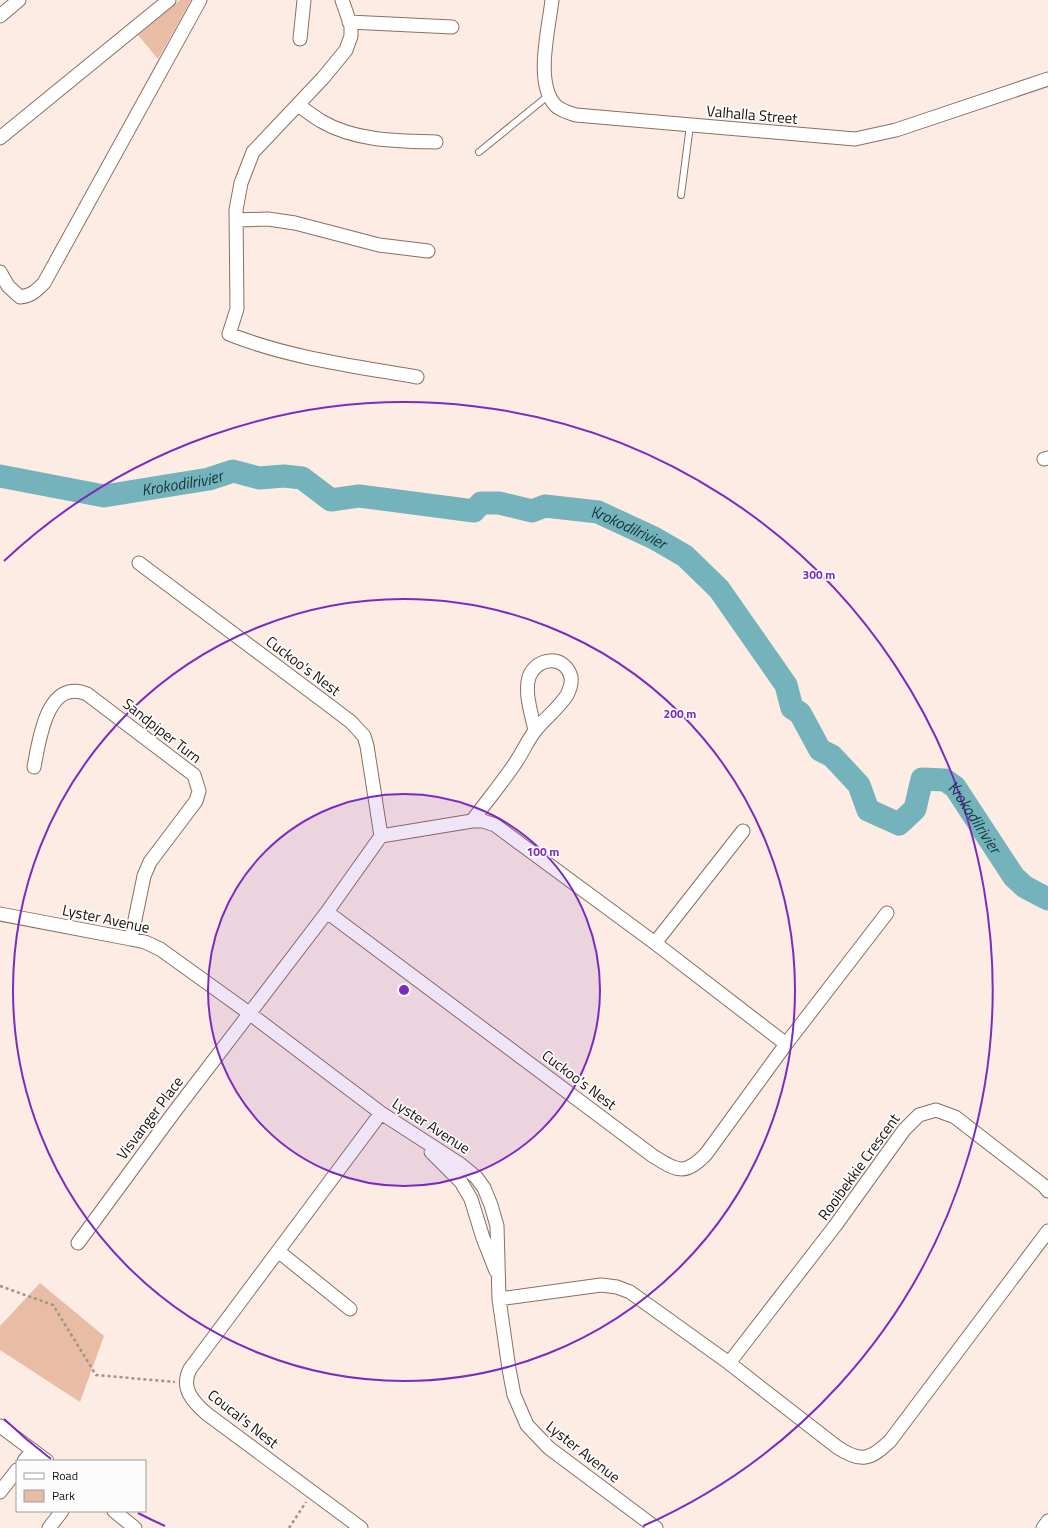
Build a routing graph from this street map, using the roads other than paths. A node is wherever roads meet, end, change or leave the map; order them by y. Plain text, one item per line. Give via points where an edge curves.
1 (19, 0) edge
2 (169, 0) edge
3 (200, 0) edge
4 (304, 0) edge
5 (342, 0) edge
6 (552, 0) edge
7 (0, 16) edge
8 (349, 22) junction
9 (452, 28) dead end
10 (300, 39) dead end
11 (1048, 79) edge
12 (549, 96) junction
13 (298, 105) junction
14 (690, 125) junction
15 (0, 138) edge
16 (436, 142) dead end
17 (479, 152) dead end
18 (680, 195) dead end
19 (236, 220) junction
20 (428, 251) dead end
21 (0, 272) edge
22 (417, 377) dead end
23 (139, 563) dead end
24 (535, 731) junction
25 (34, 768) dead end
26 (472, 821) junction
27 (743, 831) dead end
28 (381, 836) junction
29 (327, 912) junction
30 (887, 913) dead end
31 (0, 914) edge
32 (131, 939) junction
33 (655, 944) junction
34 (249, 1013) junction
35 (786, 1044) junction
36 (381, 1113) junction
37 (1048, 1191) edge
38 (1048, 1231) edge
39 (78, 1243) dead end
40 (278, 1251) junction
41 (499, 1299) junction
42 (350, 1309) dead end
43 (729, 1363) junction
44 (0, 1426) edge
45 (33, 1450) junction
46 (25, 1460) edge
47 (47, 1460) edge
48 (16, 1471) edge
49 (0, 1492) edge
50 (61, 1512) edge
51 (115, 1512) edge
52 (1048, 1521) edge
53 (49, 1528) edge
54 (135, 1528) edge
55 (361, 1528) edge
56 (656, 1528) edge
57 (1043, 1528) edge

1 - 7 street
2 - 15 street
3 - 21 street via 44,283 28,296 20,297 8,286
4 - 10 street
5 - 8 street
6 - 12 street via 544,70
8 - 9 street
8 - 13 street via 351,36 346,50
11 - 14 street, Valhalla Street via 896,130 855,139
12 - 14 street, Valhalla Street via 565,112 576,115
12 - 17 lane
13 - 16 street via 321,121 352,133 382,140
13 - 19 street via 253,152 241,183
14 - 18 lane
19 - 20 street via 268,219 295,223 379,245
19 - 22 street via 237,309 229,334 252,343 329,362
23 - 28 street, Cuckoo's Nest via 359,729 367,746
24 - 24 street via 557,709 571,684 568,671 556,660 539,664 532,670 529,678 528,688
24 - 26 street via 515,764
25 - 32 street, Sandpiper Turn via 41,735 54,702 61,695 77,690 92,698 194,775 199,791 196,801 150,862 144,876
26 - 28 street
26 - 33 street via 495,825
27 - 33 street
28 - 29 street
29 - 34 street
29 - 35 street, Cuckoo's Nest via 653,1156 679,1170 689,1168 706,1154
30 - 35 street, Cuckoo's Nest
31 - 32 street, Lyster Avenue
32 - 34 street, Lyster Avenue via 145,942 172,956
33 - 35 street
34 - 36 street, Lyster Avenue
34 - 39 street, Visvanger Place
36 - 40 street
36 - 41 street, Lyster Avenue via 460,1164 476,1177 484,1188 497,1226
37 - 43 street, Rooibekkie Crescent via 955,1117 936,1110 918,1115 904,1130 835,1226
38 - 43 street via 890,1441 874,1454 864,1458 848,1454
40 - 42 street
40 - 55 street, Coucal's Nest via 190,1369 186,1384 191,1398 207,1414
41 - 43 street via 601,1285 617,1287 630,1292
41 - 56 street, Lyster Avenue via 514,1396 527,1425 549,1448
44 - 45 street
45 - 46 street
45 - 47 street
48 - 49 street
50 - 53 street
51 - 54 street
52 - 57 street

